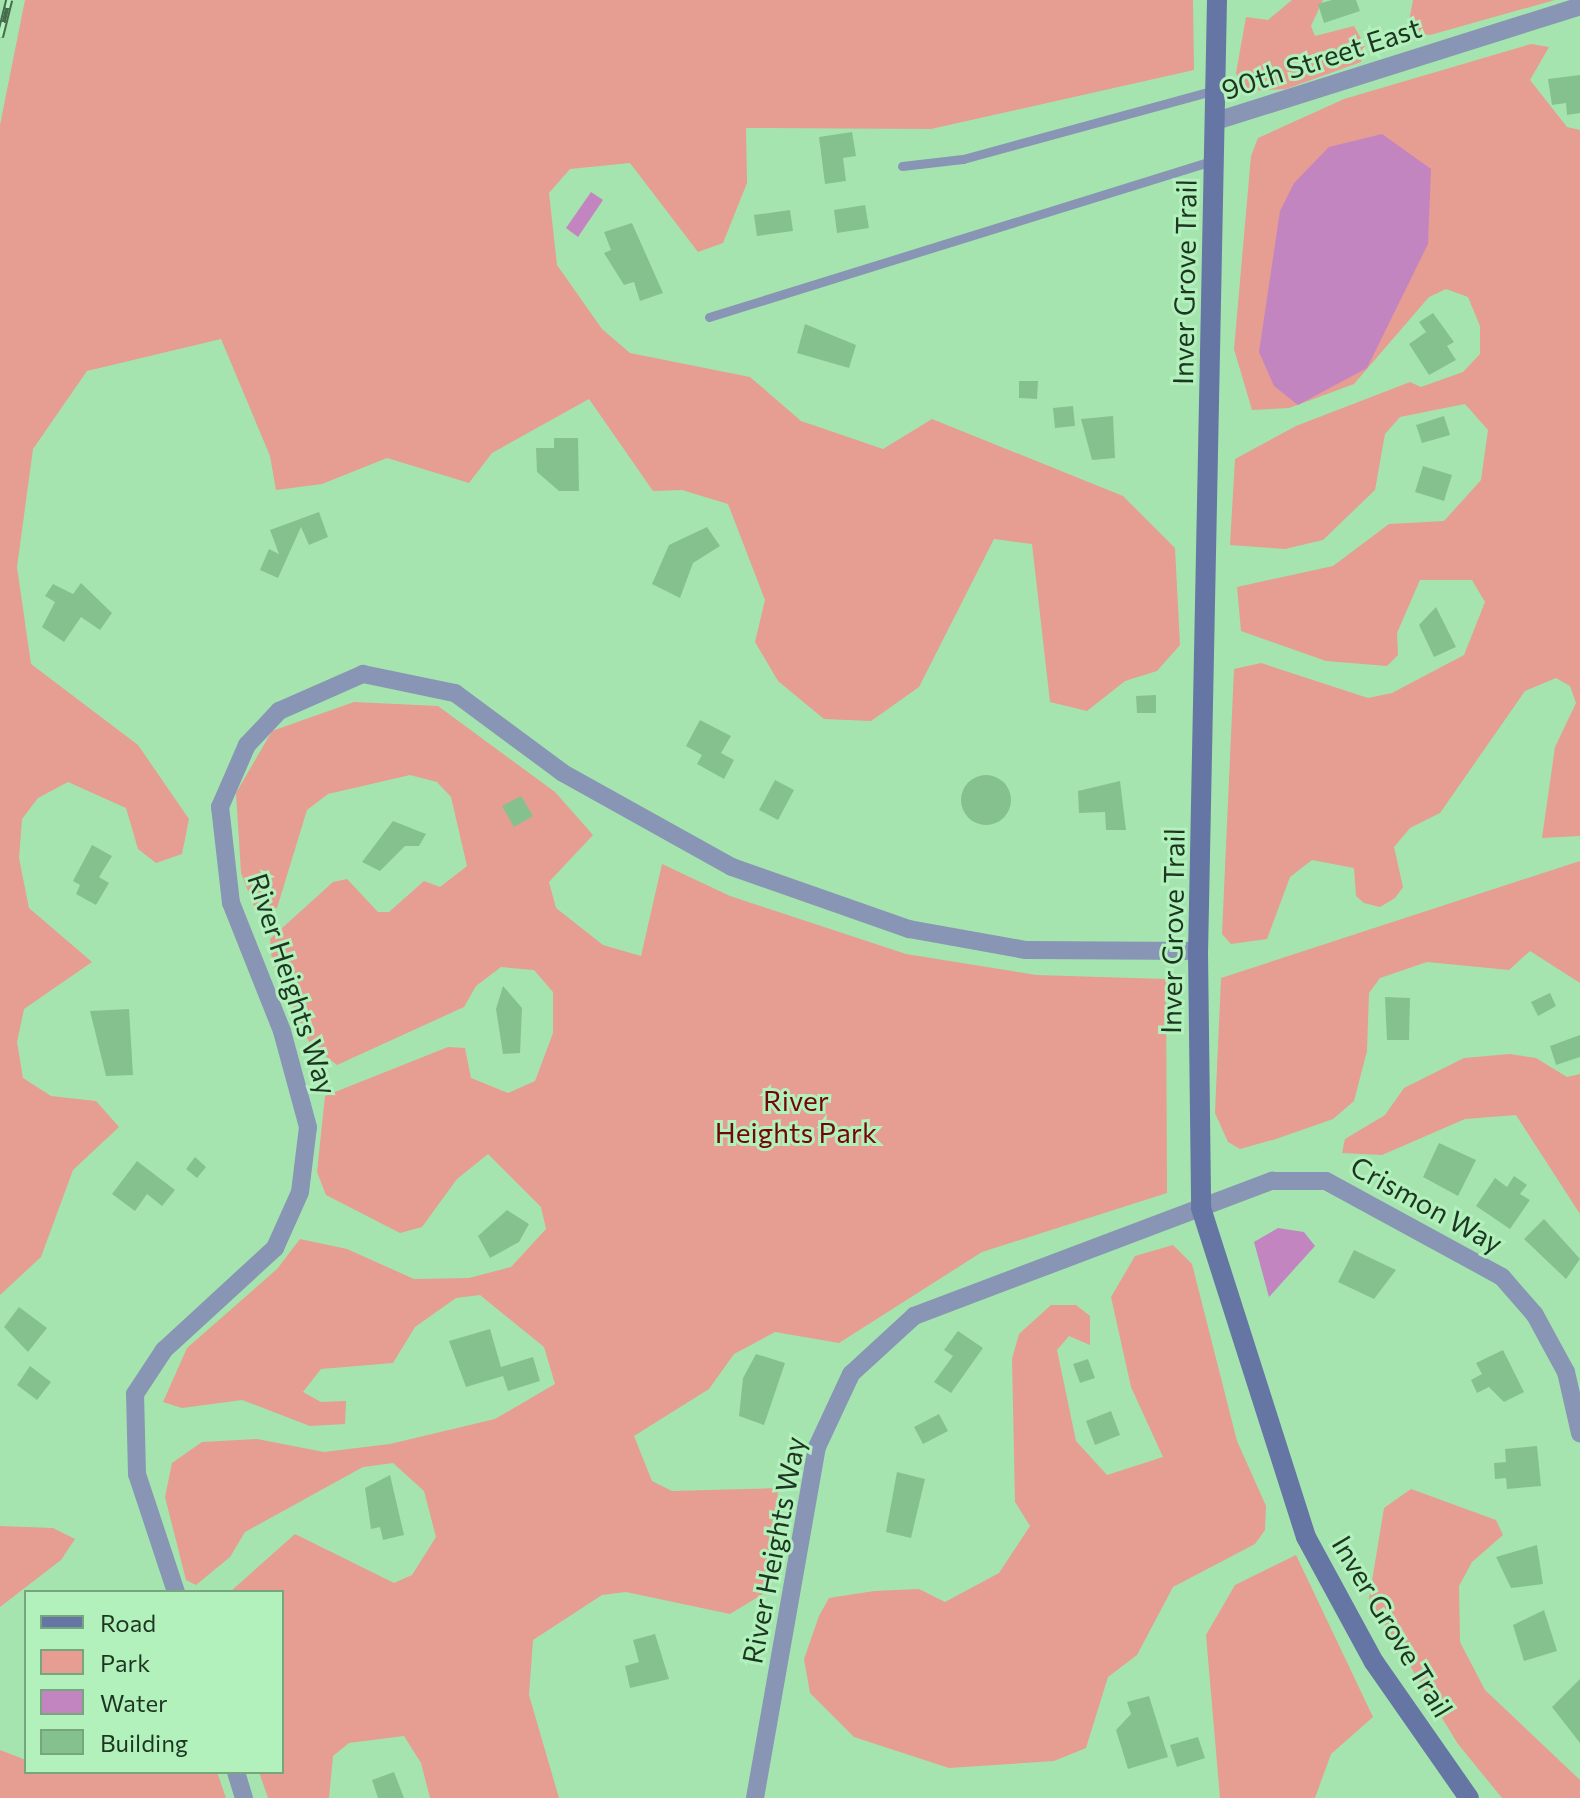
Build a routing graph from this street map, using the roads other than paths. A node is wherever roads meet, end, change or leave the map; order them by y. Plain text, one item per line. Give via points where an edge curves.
1 (1217, 0) edge
2 (1580, 6) edge
3 (1216, 90) junction
4 (1216, 121) junction
5 (1215, 160) junction
6 (902, 166) dead end
7 (709, 317) dead end
8 (1198, 951) junction
9 (1201, 1208) junction
10 (1580, 1426) edge
11 (1580, 1433) edge
12 (175, 1590) edge
13 (237, 1774) edge
14 (244, 1798) edge
15 (755, 1798) edge
16 (1469, 1798) edge

1 - 3 street, Inver Grove Trail
2 - 4 street, 90th Street East
3 - 4 street, Inver Grove Trail
3 - 6 lane via 963,159
4 - 5 street, Inver Grove Trail
5 - 7 lane
5 - 8 street, Inver Grove Trail
8 - 9 street, Inver Grove Trail
8 - 12 street, River Heights Way via 1026,950 865,914 732,867 563,773 455,693 363,674 279,711 247,745 220,807 231,903 282,1031 308,1127 305,1153 300,1192 275,1248 164,1350 135,1394 137,1474
9 - 10 street, Crismon Way via 1272,1181 1326,1181 1453,1245 1502,1277 1535,1315 1566,1372
9 - 15 street, River Heights Way via 914,1316 851,1374 817,1447
9 - 16 street, Inver Grove Trail via 1306,1537 1374,1662
10 - 11 street, Crismon Way
13 - 14 street

